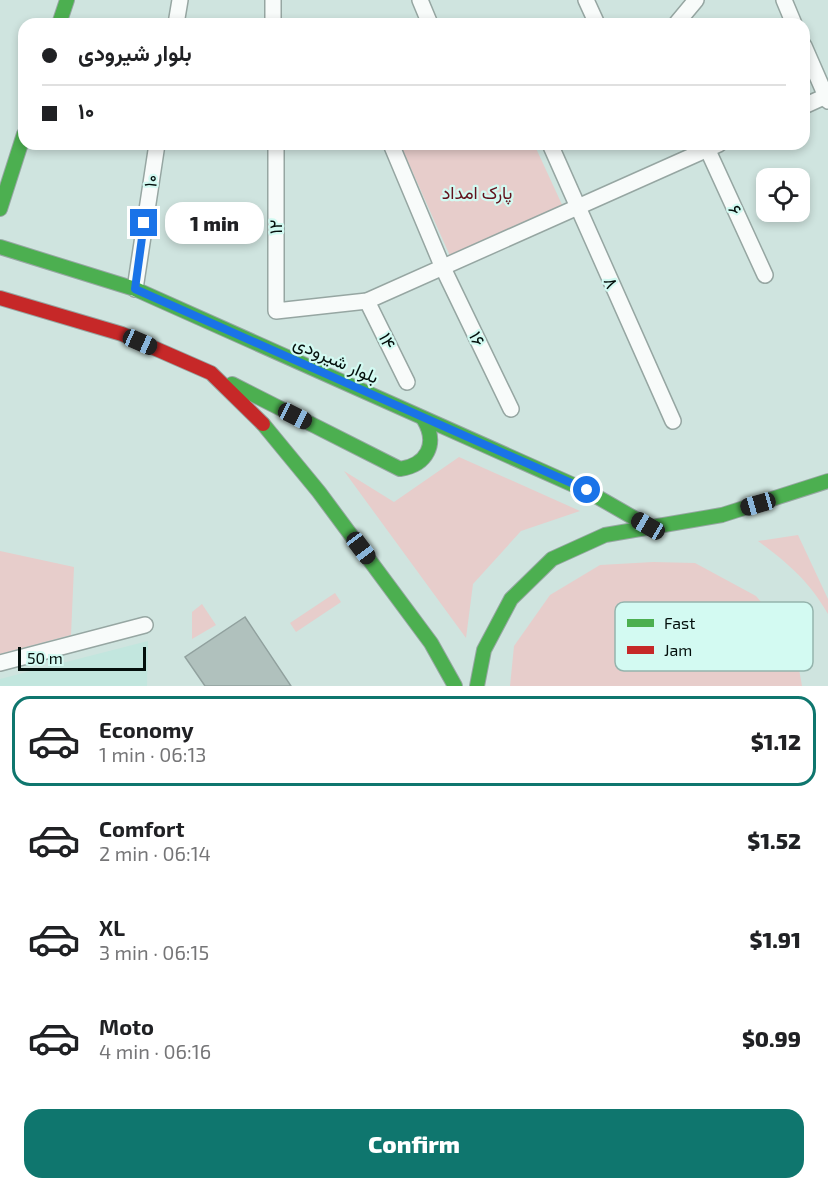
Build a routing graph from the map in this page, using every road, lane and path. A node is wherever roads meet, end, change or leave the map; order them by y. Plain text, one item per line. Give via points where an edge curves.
1 (67, 0) edge
2 (180, 0) edge
3 (273, 0) edge
4 (420, 0) edge
5 (586, 0) edge
6 (696, 0) edge
7 (784, 0) edge
8 (61, 18) edge
9 (177, 18) edge
10 (273, 18) edge
11 (428, 18) edge
12 (594, 18) edge
13 (681, 18) edge
14 (792, 18) edge
15 (810, 60) edge
16 (827, 99) edge
17 (810, 104) edge
18 (19, 150) edge
19 (156, 150) edge
20 (276, 150) edge
21 (394, 150) edge
22 (552, 150) edge
23 (702, 150) edge
24 (713, 150) edge
25 (578, 208) junction
26 (0, 209) edge
27 (0, 247) edge
28 (443, 268) junction
29 (765, 275) dead end
30 (135, 289) junction
31 (0, 298) edge
32 (367, 301) junction
33 (211, 373) junction
34 (407, 382) dead end
35 (511, 409) dead end
36 (424, 420) junction
37 (673, 421) dead end
38 (828, 481) edge
39 (648, 526) junction
40 (145, 626) dead end
41 (0, 663) edge
42 (455, 686) edge
43 (477, 686) edge

1 - 8 main road
2 - 9 street
3 - 10 street
4 - 11 street
5 - 12 street
6 - 13 street
7 - 14 street
15 - 16 street
16 - 17 street
18 - 26 main road
19 - 30 street, ۱۰
20 - 32 street, ۱۲ via 276,311
21 - 28 street
22 - 25 street, ۸
23 - 25 street
24 - 29 street, ۶
25 - 28 street
25 - 37 street, ۸
27 - 30 main road, بلوار شیرودی
28 - 32 street
28 - 35 street, ۱۶
30 - 36 main road, بلوار شیرودی
31 - 33 main road via 122,334
32 - 34 street, ۱۴
33 - 36 main road via 400,469 417,465 430,453 432,435
33 - 42 main road via 268,429 319,492 431,642
36 - 39 main road, بلوار شیرودی via 587,490
38 - 39 main road via 722,515
39 - 43 main road via 605,535 552,559 511,599 484,650
40 - 41 street

